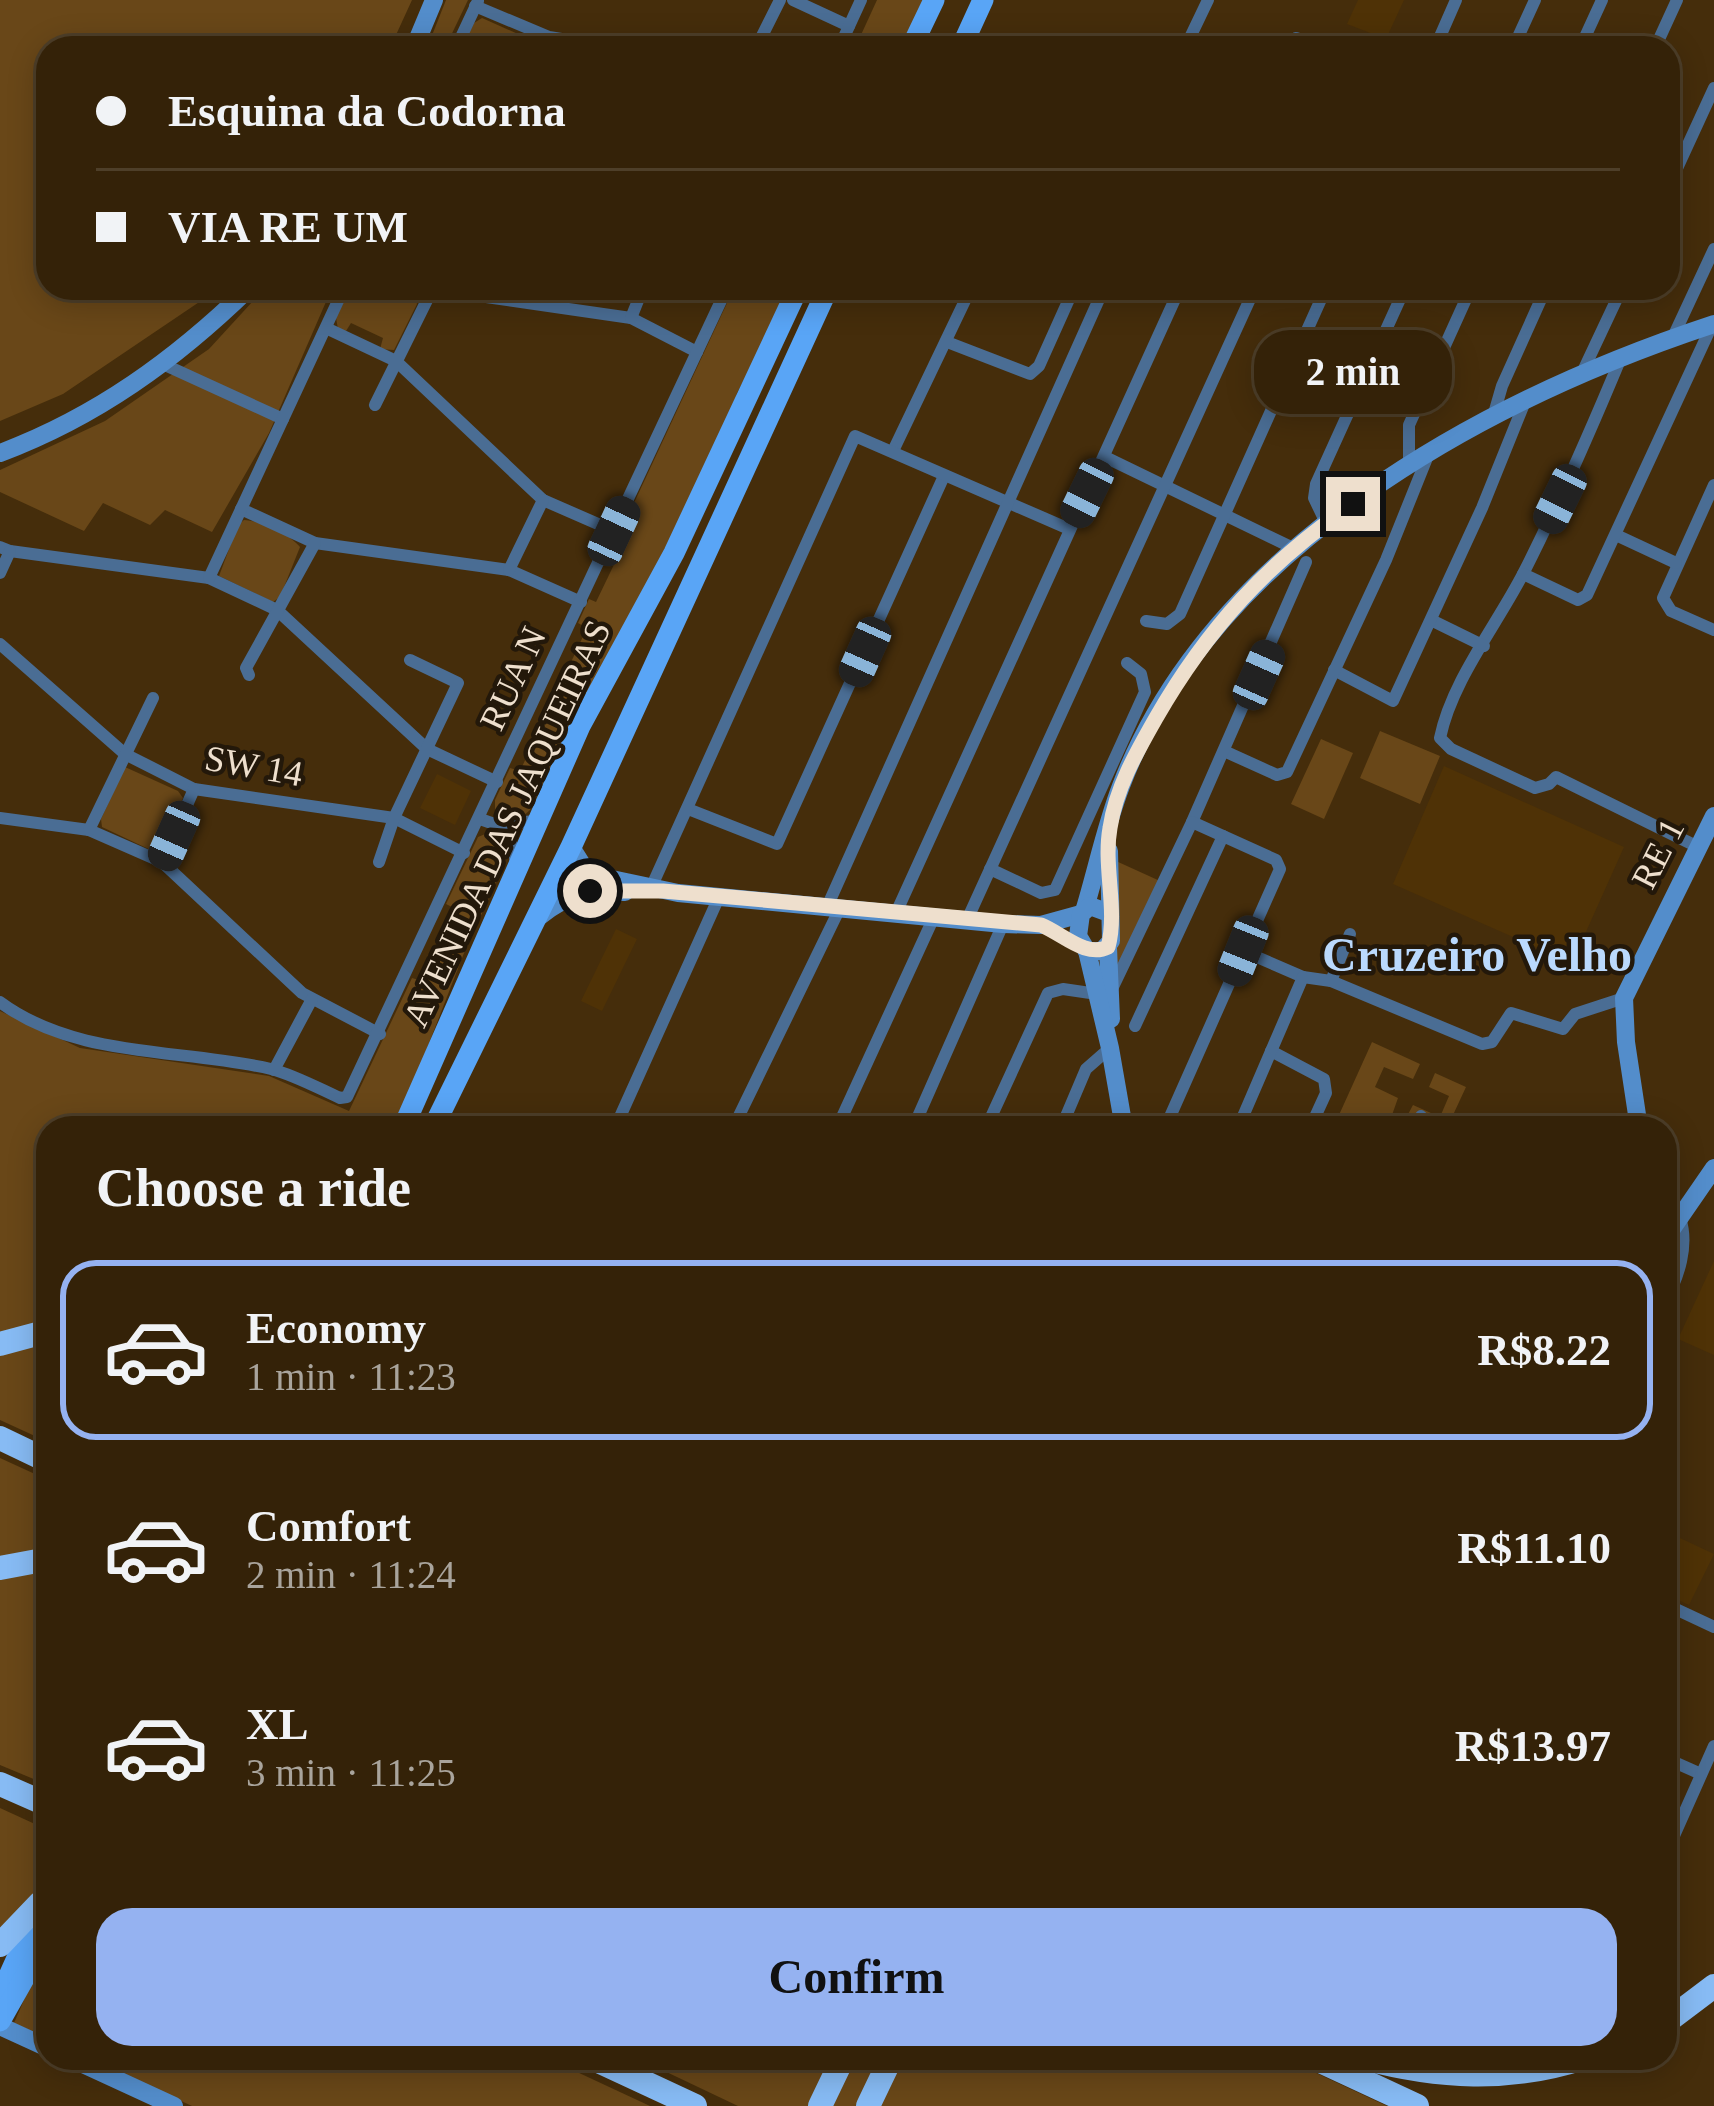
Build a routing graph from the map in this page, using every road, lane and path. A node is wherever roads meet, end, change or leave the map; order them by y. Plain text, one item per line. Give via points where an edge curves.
1 (434, 0) edge
2 (780, 0) edge
3 (793, 0) edge
4 (861, 0) edge
5 (934, 0) edge
6 (983, 0) edge
7 (1208, 0) edge
8 (1456, 0) edge
9 (1535, 0) edge
10 (1677, 0) edge
11 (1598, 2) edge
12 (477, 3) edge
13 (849, 26) junction
14 (419, 36) edge
15 (462, 36) edge
16 (535, 36) edge
17 (762, 36) edge
18 (844, 36) edge
19 (922, 36) edge
20 (966, 36) edge
21 (1191, 36) edge
22 (1440, 36) edge
23 (1519, 36) edge
24 (1585, 36) edge
25 (1660, 36) edge
26 (1714, 88) edge
27 (1680, 162) edge
28 (1714, 249) edge
29 (236, 300) edge
30 (339, 300) edge
31 (423, 300) edge
32 (500, 300) edge
33 (639, 300) edge
34 (722, 300) edge
35 (792, 300) edge
36 (822, 300) edge
37 (965, 300) edge
38 (1069, 300) edge
39 (1098, 300) edge
40 (1175, 300) edge
41 (1250, 300) edge
42 (1321, 300) edge
43 (1400, 300) edge
44 (1466, 300) edge
45 (1541, 300) edge
46 (1616, 300) edge
47 (631, 318) junction
48 (1713, 324) edge
49 (326, 328) junction
50 (1673, 337) junction
51 (946, 342) junction
52 (698, 352) junction
53 (1620, 359) junction
54 (396, 361) junction
55 (165, 364) junction
56 (1581, 374) junction
57 (1525, 403) junction
58 (375, 405) dead end
59 (1493, 417) junction
60 (283, 419) junction
61 (893, 451) junction
62 (1430, 452) junction
63 (0, 453) edge
64 (1105, 457) junction
65 (1408, 466) junction
66 (944, 476) junction
67 (1714, 485) edge
68 (1166, 488) junction
69 (543, 500) junction
70 (1007, 503) junction
71 (241, 509) junction
72 (1224, 514) junction
73 (1325, 523) junction
74 (1069, 529) junction
75 (614, 531) junction
76 (1616, 535) junction
77 (315, 543) junction
78 (5, 549) edge
79 (1300, 555) junction
80 (1676, 563) junction
81 (509, 570) junction
82 (0, 573) edge
83 (1523, 574) junction
84 (209, 578) junction
85 (581, 602) junction
86 (277, 610) junction
87 (1431, 620) junction
88 (1146, 621) dead end
89 (1714, 630) edge
90 (0, 644) edge
91 (1484, 646) junction
92 (410, 660) dead end
93 (1127, 663) dead end
94 (1334, 670) junction
95 (249, 675) dead end
96 (153, 698) dead end
97 (580, 726) junction
98 (617, 741) junction
99 (427, 749) junction
100 (1223, 751) junction
101 (125, 754) junction
102 (497, 782) junction
103 (194, 789) junction
104 (688, 808) junction
105 (1714, 816) edge
106 (0, 818) edge
107 (394, 818) junction
108 (480, 818) junction
109 (540, 820) junction
110 (1192, 822) junction
111 (500, 826) junction
112 (89, 830) junction
113 (1109, 831) junction
114 (1223, 836) junction
115 (1696, 846) junction
116 (571, 847) junction
117 (464, 853) junction
118 (162, 862) junction
119 (379, 862) dead end
120 (517, 868) junction
121 (989, 869) junction
122 (655, 890) junction
123 (719, 897) junction
124 (834, 908) junction
125 (1083, 911) junction
126 (896, 913) junction
127 (1109, 913) junction
128 (934, 917) junction
129 (967, 920) junction
130 (532, 923) junction
131 (1003, 924) junction
132 (1041, 925) junction
133 (1350, 934) dead end
134 (1108, 947) junction
135 (1084, 948) junction
136 (1243, 951) junction
137 (1303, 977) junction
138 (1331, 980) junction
139 (1103, 994) junction
140 (311, 999) junction
141 (0, 1002) edge
142 (456, 1006) junction
143 (1623, 1006) junction
144 (1135, 1026) dead end
145 (483, 1028) junction
146 (380, 1034) junction
147 (1110, 1048) junction
148 (1271, 1052) junction
149 (274, 1070) junction
150 (408, 1116) edge
151 (439, 1116) edge
152 (620, 1116) edge
153 (739, 1116) edge
154 (843, 1116) edge
155 (918, 1116) edge
156 (992, 1116) edge
157 (1066, 1116) edge
158 (1122, 1116) edge
159 (1170, 1116) edge
160 (1243, 1116) edge
161 (1315, 1116) edge
162 (1633, 1116) edge
163 (1714, 1168) edge
164 (1677, 1209) edge
165 (1677, 1218) edge
166 (1677, 1271) edge
167 (36, 1334) edge
168 (0, 1344) edge
169 (0, 1438) edge
170 (36, 1455) edge
171 (36, 1561) edge
172 (0, 1568) edge
173 (1677, 1610) edge
174 (1714, 1627) edge
175 (1714, 1747) edge
176 (1677, 1763) edge
177 (1701, 1774) junction
178 (5, 1789) edge
179 (36, 1801) edge
180 (1677, 1829) edge
181 (36, 1909) edge
182 (9, 1952) edge
183 (36, 1957) edge
184 (1714, 1986) edge
185 (3, 2013) edge
186 (1677, 2014) edge
187 (36, 2039) edge
188 (96, 2070) edge
189 (618, 2070) edge
190 (837, 2070) edge
191 (885, 2070) edge
192 (1340, 2070) edge
193 (1429, 2070) edge
194 (1538, 2070) edge
195 (174, 2106) edge
196 (695, 2106) edge
197 (820, 2106) edge
198 (868, 2106) edge
199 (1417, 2106) edge

1 - 14 street
2 - 17 street
3 - 13 street
4 - 13 street
5 - 19 main road
6 - 20 main road
7 - 21 street
8 - 22 street
9 - 23 street
10 - 25 street
11 - 24 street
12 - 15 street
12 - 16 street
13 - 18 street
26 - 27 street
28 - 50 street
29 - 55 street
30 - 49 street
31 - 54 street
32 - 47 street
33 - 47 street
34 - 52 street, RUA N
35 - 97 main road, AVENIDA DAS JAQUEIRAS via 674,553
36 - 98 main road, AVENIDA DAS JAQUEIRAS
37 - 51 street
38 - 51 street via 1030,374
39 - 70 street
40 - 64 street
41 - 68 street
42 - 72 street
43 - 73 street via 1316,484 1313,498
44 - 65 street via 1409,425
45 - 59 street
46 - 56 street
47 - 52 street
48 - 50 street
48 - 76 street
49 - 54 street
49 - 60 street
50 - 53 street
51 - 61 street
52 - 75 street, RUA N
53 - 56 street
53 - 83 street
54 - 58 street
54 - 69 street
55 - 60 street
55 - 63 street via 78,420
56 - 57 street
57 - 59 street
57 - 87 street
59 - 62 street
60 - 71 street
61 - 66 street
61 - 104 street via 855,436
62 - 65 street
62 - 94 street
64 - 68 street
64 - 74 street
65 - 73 street
66 - 70 street
66 - 104 street via 777,844
67 - 80 street
68 - 72 street
68 - 121 street
69 - 75 street
69 - 81 street
70 - 74 street
70 - 124 street
71 - 77 street
71 - 84 street
72 - 79 street
72 - 88 street via 1180,614 1167,624
73 - 79 street
74 - 126 street
75 - 85 street, RUA N
76 - 80 street
76 - 83 street via 1583,599
77 - 81 street
77 - 86 street
78 - 82 street
78 - 84 street
79 - 100 street
79 - 113 street via 1223,616 1173,688 1120,787
80 - 89 street via 1666,608
81 - 85 street
83 - 91 street
84 - 86 street
85 - 102 street, RUA N
86 - 95 street
86 - 99 street
87 - 91 street
87 - 94 street via 1394,701
90 - 101 street, SW 14
91 - 115 street via 1441,732 1443,743 1535,788 1556,777
92 - 99 street via 458,683
93 - 121 street via 1141,674 1145,692 1055,890 1041,893
94 - 100 street via 1283,775
96 - 101 street
97 - 98 main road via 608,725
97 - 109 main road, AVENIDA DAS JAQUEIRAS
98 - 116 main road, AVENIDA DAS JAQUEIRAS
99 - 102 street
99 - 107 street
100 - 110 street
101 - 103 street, SW 14
101 - 112 street
102 - 108 street, RUA N
103 - 107 street, SW 14
103 - 118 street
104 - 122 street
105 - 115 street, RE 1
106 - 112 street
107 - 117 street, SW 14
107 - 119 street
108 - 111 street
108 - 117 street, RUA N
109 - 111 street
109 - 120 main road, AVENIDA DAS JAQUEIRAS
110 - 114 street
110 - 139 street
111 - 120 street
112 - 118 street
113 - 125 street
113 - 127 street
114 - 136 street via 1280,864
114 - 144 street
115 - 143 street, RE 1
116 - 122 street via 588,874
116 - 130 main road, AVENIDA DAS JAQUEIRAS
117 - 146 street, RUA N
118 - 140 street
120 - 142 main road, AVENIDA DAS JAQUEIRAS
121 - 129 street
122 - 123 street
122 - 130 street via 566,896
123 - 124 street
123 - 152 street
124 - 126 street
124 - 153 street
125 - 127 street
125 - 132 street
125 - 135 street
126 - 128 street
127 - 134 street
128 - 129 street
128 - 154 street
129 - 131 street
130 - 145 main road, AVENIDA DAS JAQUEIRAS
131 - 132 street
131 - 155 street
132 - 135 street
133 - 138 street
134 - 135 street
134 - 139 street
135 - 139 street
136 - 137 street
136 - 159 street
137 - 138 street
137 - 148 street
138 - 143 street via 1482,1044 1511,1013 1558,1029 1575,1014
139 - 147 street
139 - 156 street via 1048,993
140 - 146 street
140 - 149 street
141 - 149 street via 75,1039
142 - 145 main road via 464,1027
142 - 150 main road, AVENIDA DAS JAQUEIRAS
143 - 162 street
145 - 151 main road, AVENIDA DAS JAQUEIRAS
146 - 149 street, RUA N via 350,1094 340,1098
147 - 157 street via 1087,1069
147 - 158 street
148 - 160 street
148 - 161 street via 1324,1079
163 - 164 street
165 - 166 street via 1684,1226
167 - 168 highway
169 - 170 highway
171 - 172 highway
173 - 174 street
175 - 177 street
176 - 177 street
177 - 180 street
178 - 179 highway
181 - 182 highway
182 - 185 main road
183 - 185 main road
184 - 186 highway
185 - 187 street
188 - 195 street
189 - 196 highway
190 - 197 highway
191 - 198 highway
192 - 199 highway
193 - 194 highway via 1468,2077

